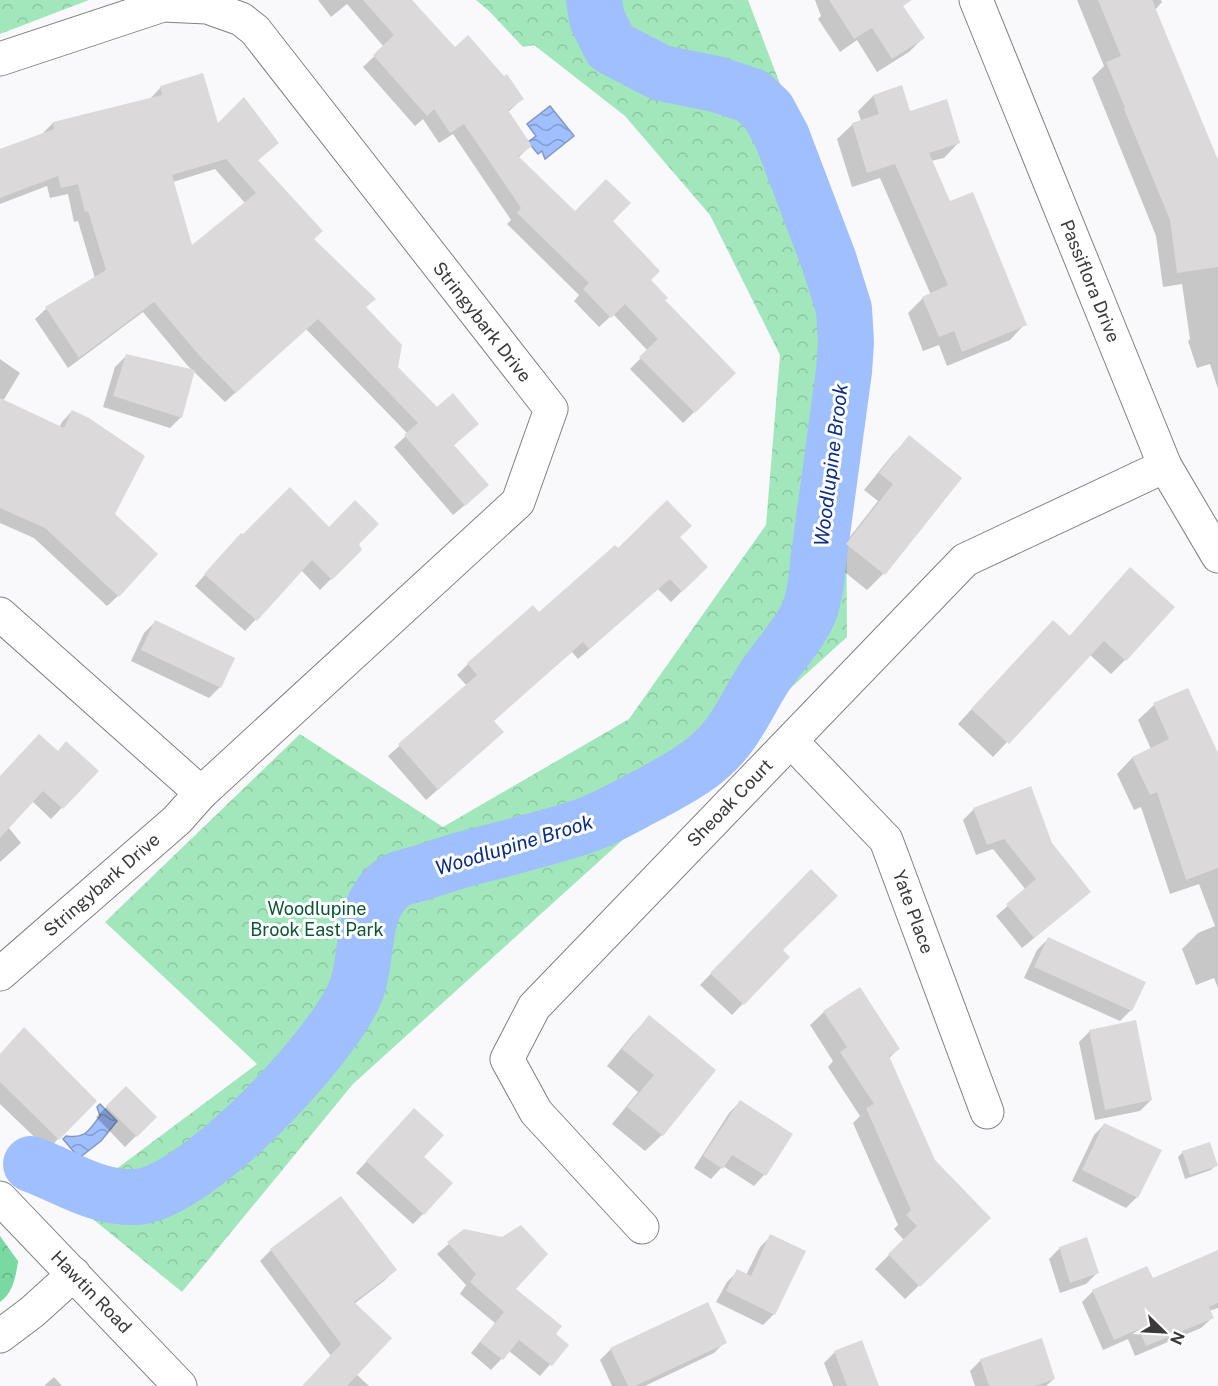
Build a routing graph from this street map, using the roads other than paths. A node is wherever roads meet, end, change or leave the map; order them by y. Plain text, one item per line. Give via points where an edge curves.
1 (976, 0) edge
2 (0, 59) edge
3 (1165, 466) junction
4 (1218, 556) edge
5 (0, 614) edge
6 (791, 741) junction
7 (201, 793) junction
8 (0, 974) edge
9 (987, 1112) dead end
10 (0, 1198) edge
11 (642, 1227) dead end
12 (74, 1274) junction
13 (0, 1335) edge
14 (180, 1386) edge

1 - 3 street, Passiflora Drive
2 - 7 street, Stringybark Drive via 163,4 207,7 241,18 255,30 551,409 518,502
3 - 4 street, Passiflora Drive
3 - 6 street, Sheoak Court via 965,560
5 - 7 street
6 - 9 street, Yate Place via 886,840
6 - 11 street, Sheoak Court via 534,1007 507,1059 536,1112
7 - 8 street, Stringybark Drive via 177,820
10 - 12 street, Hawtin Road
12 - 13 street
12 - 14 street, Hawtin Road

